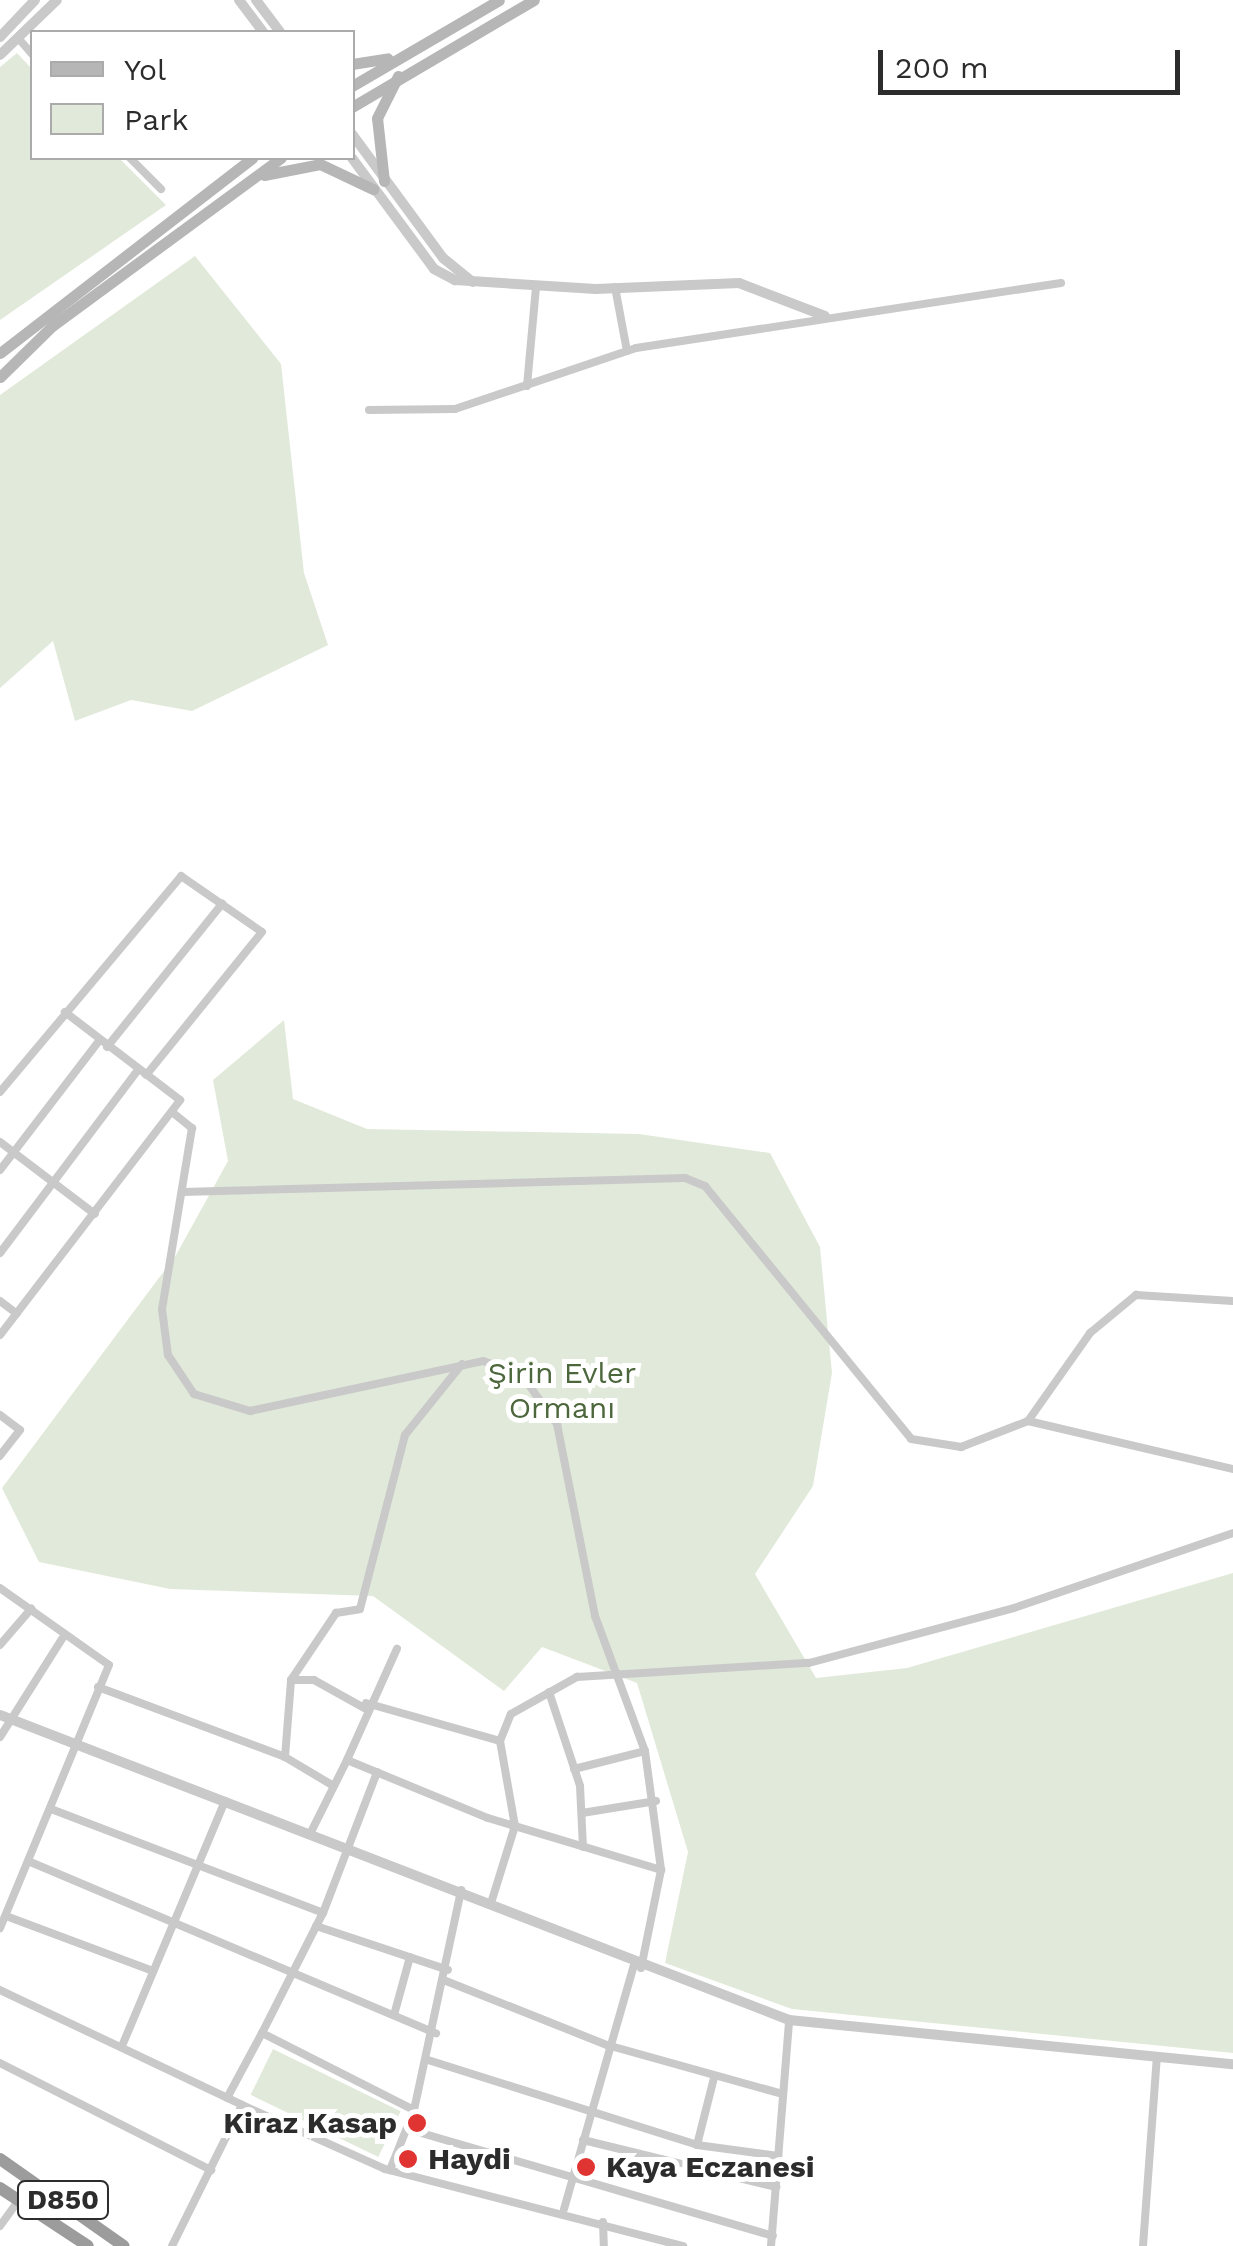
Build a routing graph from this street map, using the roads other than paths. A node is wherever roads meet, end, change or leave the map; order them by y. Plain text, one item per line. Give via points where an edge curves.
1 (35, 0) edge
2 (57, 0) edge
3 (239, 0) edge
4 (256, 0) edge
5 (499, 0) edge
6 (534, 0) edge
7 (262, 30) edge
8 (278, 30) edge
9 (0, 37) edge
10 (19, 39) junction
11 (30, 52) edge
12 (0, 55) edge
13 (392, 58) junction
14 (355, 64) edge
15 (400, 71) junction
16 (355, 84) edge
17 (355, 104) edge
18 (355, 140) edge
19 (132, 160) edge
20 (249, 160) edge
21 (278, 160) edge
22 (354, 160) edge
23 (246, 182) junction
24 (378, 185) junction
25 (160, 190) dead end
26 (1060, 283) dead end
27 (536, 287) junction
28 (615, 287) junction
29 (825, 316) junction
30 (627, 351) junction
31 (0, 353) edge
32 (0, 377) edge
33 (527, 386) junction
34 (369, 410) dead end
35 (222, 904) junction
36 (64, 1012) junction
37 (99, 1041) junction
38 (108, 1047) junction
39 (142, 1072) junction
40 (0, 1092) edge
41 (172, 1112) junction
42 (0, 1142) edge
43 (14, 1152) junction
44 (0, 1170) edge
45 (52, 1182) junction
46 (182, 1192) junction
47 (95, 1214) junction
48 (0, 1253) edge
49 (1233, 1300) edge
50 (0, 1302) edge
51 (17, 1314) junction
52 (0, 1335) edge
53 (462, 1364) junction
54 (0, 1416) edge
55 (1028, 1421) junction
56 (0, 1456) edge
57 (1233, 1469) edge
58 (1233, 1533) edge
59 (0, 1588) edge
60 (30, 1609) junction
61 (62, 1639) junction
62 (0, 1646) edge
63 (396, 1648) dead end
64 (610, 1670) junction
65 (292, 1680) junction
66 (98, 1687) junction
67 (549, 1692) junction
68 (366, 1706) junction
69 (3, 1716) edge
70 (0, 1737) edge
71 (500, 1741) junction
72 (76, 1745) junction
73 (645, 1751) junction
74 (285, 1757) junction
75 (348, 1760) junction
76 (574, 1769) junction
77 (377, 1772) junction
78 (332, 1785) junction
79 (225, 1801) junction
80 (656, 1801) junction
81 (51, 1809) junction
82 (582, 1813) junction
83 (515, 1826) junction
84 (310, 1834) junction
85 (583, 1847) junction
86 (348, 1848) junction
87 (28, 1861) junction
88 (198, 1866) junction
89 (661, 1870) junction
90 (461, 1890) junction
91 (492, 1902) junction
92 (322, 1913) junction
93 (6, 1916) junction
94 (175, 1921) junction
95 (316, 1926) junction
96 (0, 1928) edge
97 (410, 1958) junction
98 (638, 1967) junction
99 (294, 1968) junction
100 (448, 1970) junction
101 (154, 1971) junction
102 (446, 1981) junction
103 (0, 1990) edge
104 (394, 2015) junction
105 (789, 2020) junction
106 (262, 2033) junction
107 (436, 2033) junction
108 (122, 2046) junction
109 (607, 2046) junction
110 (1158, 2057) junction
111 (428, 2060) junction
112 (0, 2063) edge
113 (1233, 2064) edge
114 (714, 2078) junction
115 (782, 2094) junction
116 (227, 2098) junction
117 (242, 2106) junction
118 (414, 2110) junction
119 (590, 2115) junction
120 (411, 2130) junction
121 (583, 2140) junction
122 (697, 2145) junction
123 (778, 2156) junction
124 (0, 2159) edge
125 (211, 2170) junction
126 (390, 2170) junction
127 (572, 2179) junction
128 (776, 2187) junction
129 (0, 2188) edge
130 (19, 2200) junction
131 (564, 2210) junction
132 (4, 2214) edge
133 (603, 2222) junction
134 (0, 2226) edge
135 (772, 2241) edge
136 (88, 2246) edge
137 (124, 2246) edge
138 (172, 2246) edge
139 (604, 2246) edge
140 (682, 2246) edge
141 (1143, 2246) edge

1 - 9 street
2 - 10 street
3 - 7 street
4 - 8 street
5 - 13 main road
6 - 15 main road
10 - 11 street
10 - 12 street
13 - 14 main road
13 - 16 main road
15 - 17 main road
15 - 24 main road via 378,118
18 - 24 street
19 - 25 street
20 - 31 main road
21 - 23 main road
22 - 24 street
23 - 24 main road via 320,164
23 - 32 main road via 52,326
24 - 27 street via 477,286
26 - 29 street
27 - 28 street
27 - 33 street
28 - 29 street via 738,282
28 - 30 street
29 - 30 street
30 - 33 street
33 - 34 street via 455,409
35 - 36 street via 181,876
35 - 38 street
35 - 39 street via 262,932
36 - 37 street
36 - 40 street
37 - 38 street
37 - 43 street
38 - 39 street
39 - 41 street via 180,1100
39 - 45 street
41 - 46 street via 192,1128
41 - 47 street
42 - 43 street
43 - 44 street
43 - 45 street
45 - 47 street
45 - 48 street
46 - 53 street via 162,1309 180,1381 204,1401 250,1412 304,1405
46 - 55 street via 685,1178 705,1186 911,1439 961,1447
47 - 51 street
49 - 55 street via 1136,1294 1090,1333
50 - 51 street
51 - 52 street
53 - 64 street via 521,1374 557,1424
53 - 65 street via 404,1434 360,1609 336,1613
54 - 56 street via 20,1430
55 - 57 street
58 - 64 street via 1014,1608 809,1663
59 - 60 street
60 - 61 street
60 - 62 street
61 - 66 street via 109,1665
61 - 69 street
63 - 68 street
64 - 67 street
64 - 73 street
65 - 68 street via 314,1680
65 - 74 street
66 - 72 street
66 - 74 street
67 - 71 street via 502,1722
67 - 76 street
68 - 71 street
68 - 75 street
69 - 70 street
69 - 72 street
71 - 83 street
72 - 79 street
72 - 81 street
73 - 76 street
73 - 80 street
74 - 78 street
75 - 77 street
75 - 78 street
76 - 82 street
77 - 83 street
77 - 86 street
78 - 84 street
79 - 84 street
79 - 88 street
80 - 82 street
80 - 89 street
81 - 87 street
81 - 88 street
82 - 85 street
83 - 85 street
83 - 91 street
84 - 86 street
85 - 89 street
86 - 90 street
86 - 92 street
87 - 93 street
87 - 94 street
88 - 92 street
88 - 94 street
89 - 98 street
90 - 91 street
90 - 100 street
91 - 98 street
92 - 95 street
93 - 96 street
93 - 101 street
94 - 99 street
94 - 101 street
95 - 97 street
95 - 99 street
97 - 100 street
97 - 104 street
98 - 105 street
98 - 109 street
99 - 104 street
99 - 106 street
100 - 102 street
101 - 108 street
102 - 107 street
102 - 109 street
103 - 108 street
104 - 107 street
105 - 110 street
105 - 115 street
106 - 116 street
106 - 118 street
107 - 111 street
108 - 116 street
109 - 114 street
109 - 119 street
110 - 113 street
110 - 141 street
111 - 118 street
111 - 119 street
112 - 125 street
114 - 115 street
114 - 122 street
115 - 123 street
116 - 117 street
117 - 125 street
117 - 126 street
118 - 120 street
119 - 121 street
119 - 122 street
120 - 126 street
120 - 127 street
121 - 127 street
121 - 128 street
122 - 123 street
123 - 128 street
124 - 137 highway, D850
125 - 138 street
126 - 131 street
127 - 131 street
127 - 135 street
128 - 135 street
129 - 130 highway, D850
130 - 132 street
130 - 136 highway, D850
131 - 133 street
132 - 134 street
133 - 139 street
133 - 140 street

